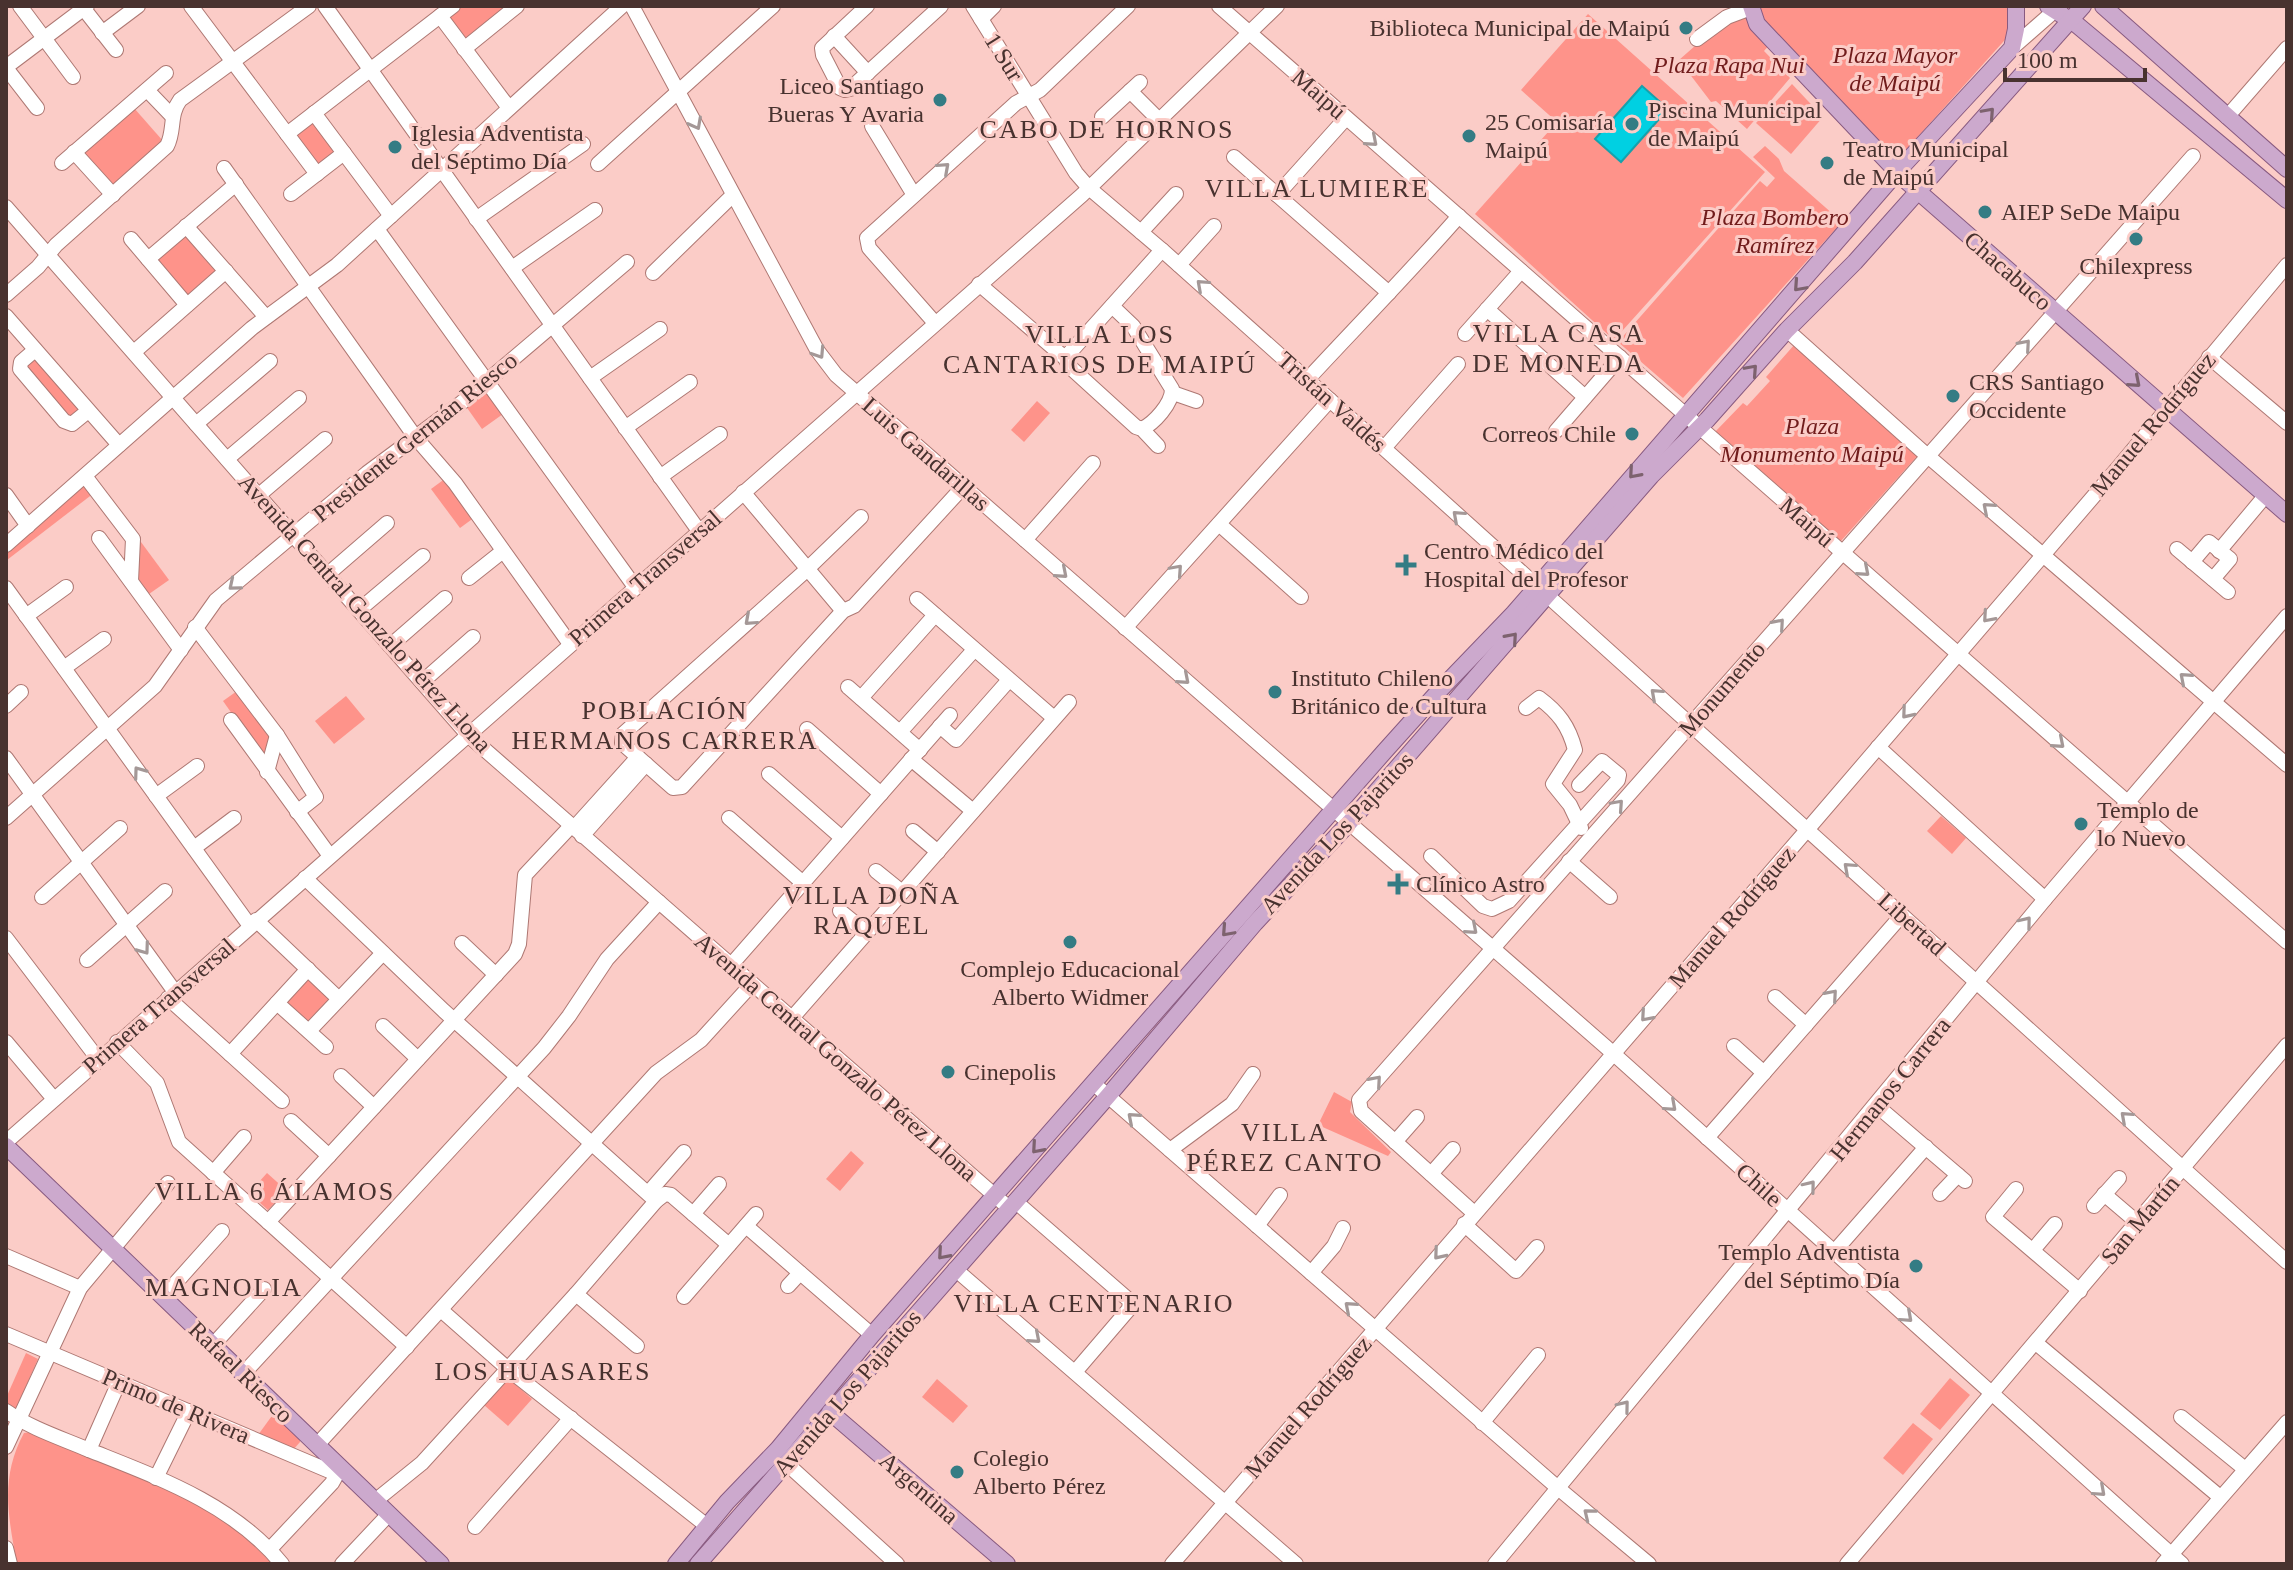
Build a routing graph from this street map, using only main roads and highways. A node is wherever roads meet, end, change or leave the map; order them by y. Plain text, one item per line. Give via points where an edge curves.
1 (2016, 6) edge
2 (2083, 6) edge
3 (2103, 6) edge
4 (1751, 7) edge
5 (2054, 8) edge
6 (2071, 20) junction
7 (2287, 169) edge
8 (1897, 172) junction
9 (1918, 191) junction
10 (2287, 200) edge
11 (2287, 514) edge
12 (1542, 591) junction
13 (6, 1144) edge
14 (810, 1411) junction
15 (830, 1412) junction
16 (441, 1564) edge
17 (676, 1564) edge
18 (698, 1564) edge
19 (1007, 1564) edge

1 - 8 main road, Avenida Los Pajaritos via 2012,48
2 - 6 main road, Avenida Los Pajaritos
3 - 7 main road
4 - 8 main road, Chacabuco via 1757,24
5 - 6 main road
9 -> 6 main road, Avenida Los Pajaritos
6 - 10 main road
8 - 9 main road, Chacabuco
8 -> 12 main road, Avenida Los Pajaritos via 1685,414
9 -> 11 main road, Chacabuco
12 -> 9 main road, Avenida Los Pajaritos
12 -> 14 main road, Avenida Los Pajaritos via 1437,693
15 -> 12 main road, Avenida Los Pajaritos via 1255,923 1349,823
13 - 16 main road, Rafael Riesco
14 - 15 main road
14 - 17 main road, Avenida Los Pajaritos
15 - 18 main road, Avenida Los Pajaritos
15 - 19 main road, Argentina

